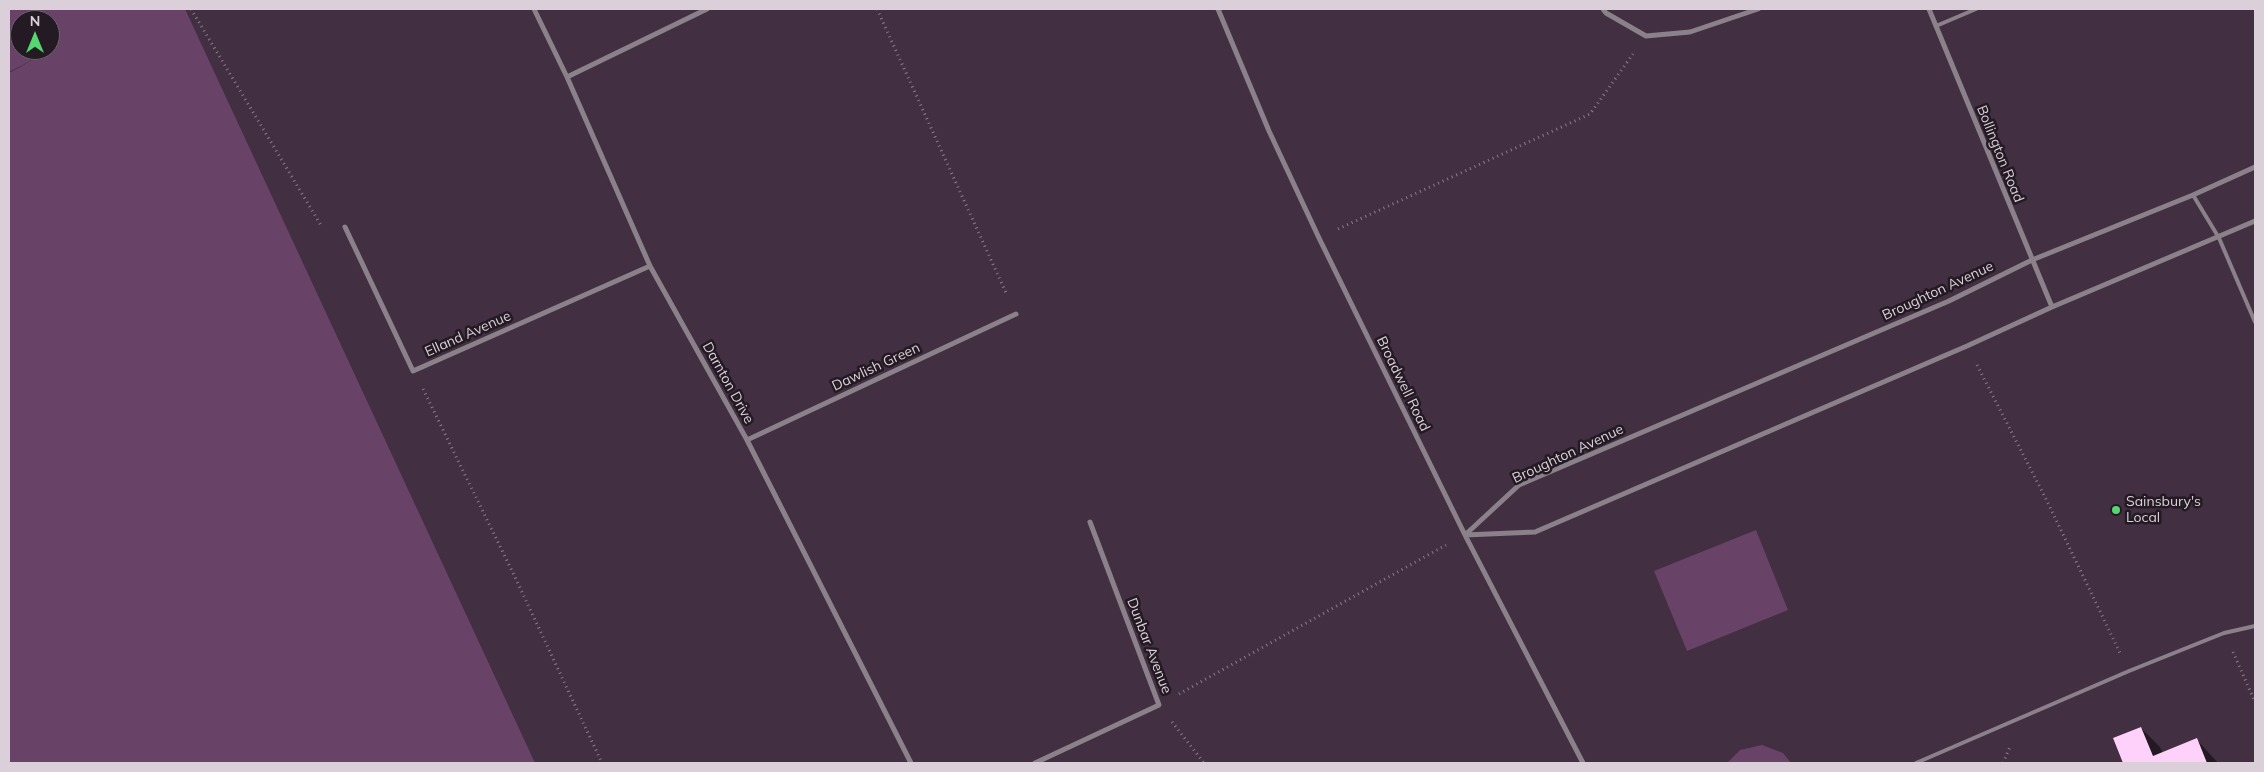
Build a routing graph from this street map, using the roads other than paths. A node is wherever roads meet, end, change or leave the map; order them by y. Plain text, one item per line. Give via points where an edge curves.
1 (534, 9) edge
2 (708, 9) edge
3 (1218, 9) edge
4 (1603, 9) edge
5 (1758, 9) edge
6 (1929, 9) edge
7 (1976, 9) edge
8 (1936, 26) junction
9 (567, 77) junction
10 (2255, 167) edge
11 (2193, 195) junction
12 (2255, 222) edge
13 (345, 227) road end
14 (2219, 238) junction
15 (2032, 260) junction
16 (650, 266) junction
17 (2052, 307) junction
18 (1016, 314) road end
19 (2255, 322) edge
20 (747, 440) junction
21 (1090, 522) dead end
22 (1465, 535) junction
23 (2255, 626) edge
24 (911, 763) edge
25 (1035, 763) edge
26 (1583, 763) edge
27 (1916, 763) edge

1 - 9 street, Darnton Drive
2 - 9 street
3 - 22 street, Broadwell Road via 1269,131 1319,238
4 - 5 street via 1646,36 1690,32
6 - 8 street, Bollington Road
7 - 8 lane
8 - 15 street, Bollington Road
9 - 16 street, Darnton Drive
10 - 11 street, Broughton Avenue
11 - 14 lane
11 - 15 street, Broughton Avenue
12 - 14 street
13 - 16 street, Elland Avenue via 414,371
14 - 17 street
14 - 19 lane
15 - 17 street, Bollington Road
15 - 22 street, Broughton Avenue via 1949,301 1518,485
16 - 20 street, Darnton Drive
17 - 22 street via 1535,532
18 - 20 street, Dawlish Green
20 - 24 street, Darnton Drive
21 - 25 street, Dunbar Avenue via 1159,705
22 - 26 street, Broadwell Road
23 - 27 lane via 2224,633 2128,671

